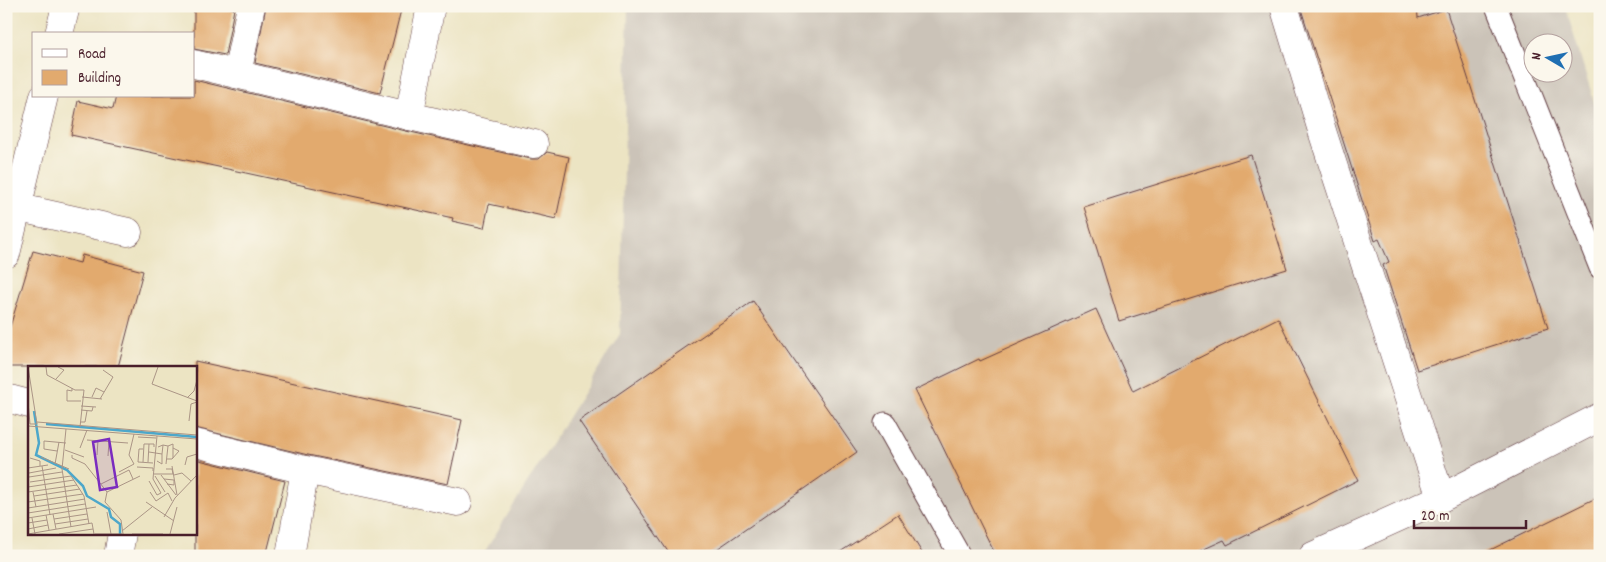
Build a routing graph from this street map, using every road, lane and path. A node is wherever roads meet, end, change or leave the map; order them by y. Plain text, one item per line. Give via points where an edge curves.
1 (66, 6) edge
2 (251, 6) edge
3 (431, 6) edge
4 (1284, 6) edge
5 (1496, 6) edge
6 (61, 32) edge
7 (195, 64) edge
8 (237, 74) junction
9 (43, 98) edge
10 (409, 116) junction
11 (534, 144) dead end
12 (12, 206) edge
13 (128, 232) dead end
14 (6, 254) edge
15 (1600, 268) edge
16 (6, 398) edge
17 (28, 404) edge
18 (1600, 417) edge
19 (885, 423) dead end
20 (196, 443) edge
21 (305, 470) junction
22 (1441, 498) junction
23 (458, 502) dead end
24 (122, 534) edge
25 (118, 556) edge
26 (290, 556) edge
27 (960, 556) edge
28 (1313, 556) edge

1 - 6 street
2 - 8 street
3 - 10 street
4 - 22 street
5 - 15 lane
7 - 8 street
8 - 10 street
9 - 12 street
10 - 11 street
12 - 13 street
12 - 14 street
16 - 17 street
18 - 22 street
19 - 27 lane
20 - 21 street
21 - 23 street
21 - 26 street
22 - 28 street
24 - 25 street

